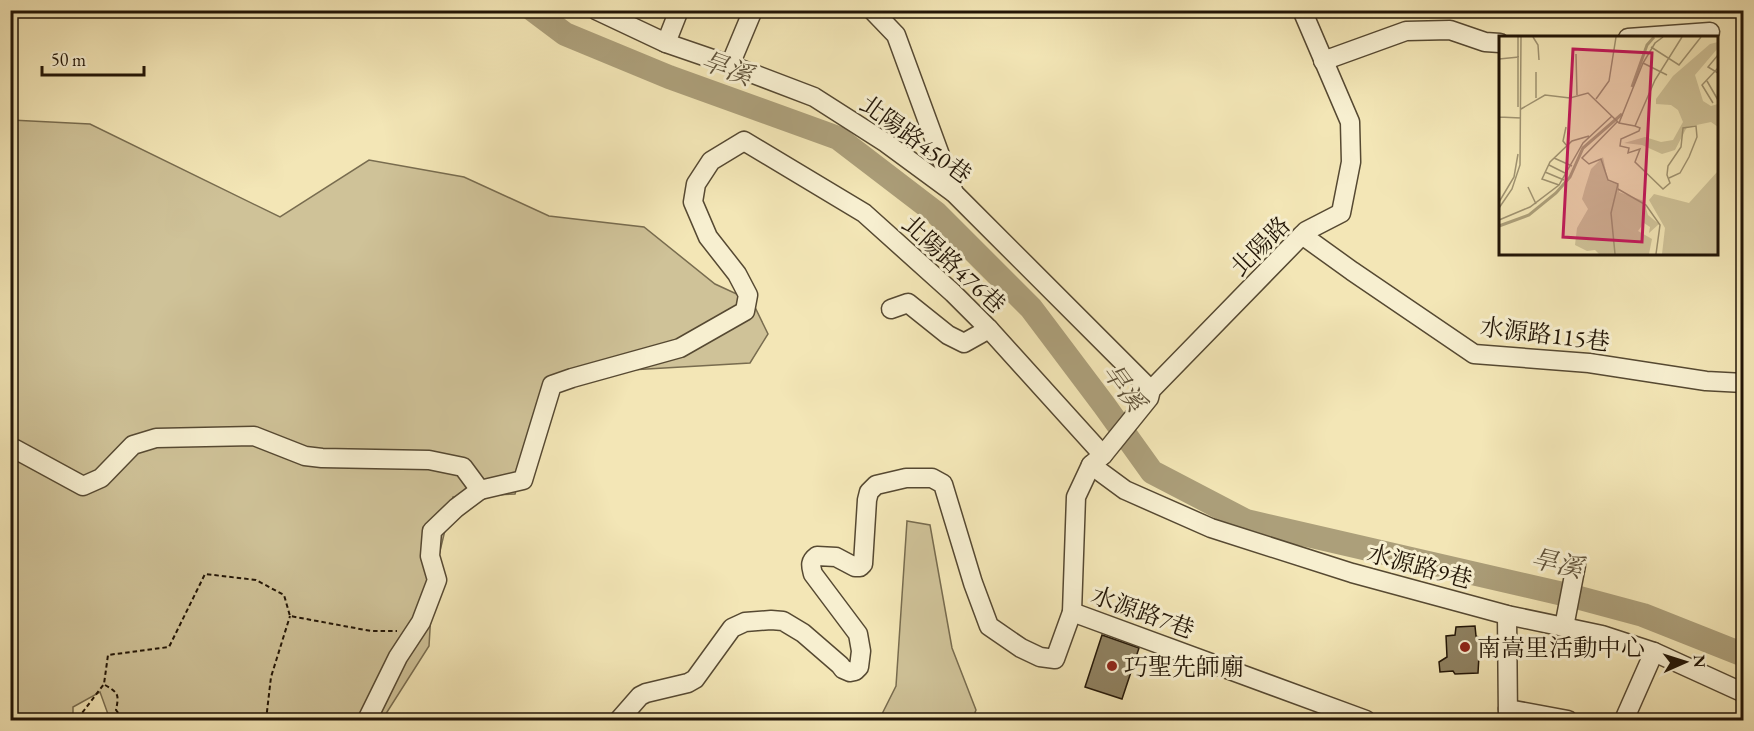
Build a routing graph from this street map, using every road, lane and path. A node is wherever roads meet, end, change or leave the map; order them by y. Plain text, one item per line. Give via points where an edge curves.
1 (596, 10) edge
2 (679, 10) edge
3 (753, 10) edge
4 (872, 10) edge
5 (1302, 10) edge
6 (1710, 32) dead end
7 (1655, 36) edge
8 (1499, 43) edge
9 (666, 44) junction
10 (1323, 61) junction
11 (730, 65) junction
12 (954, 193) junction
13 (1302, 236) junction
14 (891, 309) dead end
15 (989, 329) junction
16 (1743, 383) edge
17 (1150, 394) junction
18 (10, 449) edge
19 (1097, 460) junction
20 (480, 490) junction
21 (1576, 565) dead end
22 (1071, 612) junction
23 (1507, 615) junction
24 (290, 616) junction
25 (1564, 627) junction
26 (416, 631) junction
27 (1654, 652) junction
28 (104, 684) junction
29 (1743, 693) edge
30 (1508, 715) edge
31 (82, 720) edge
32 (124, 720) edge
33 (266, 720) edge
34 (367, 720) edge
35 (619, 720) edge
36 (1366, 720) edge
37 (1568, 720) edge
38 (1624, 720) edge

1 - 9 street, 北陽路450巷
2 - 9 street
3 - 11 street
4 - 12 street via 896,35
5 - 10 street, 北陽路
6 - 7 street
8 - 10 street via 1450,30 1406,31
9 - 11 street, 北陽路450巷
10 - 13 street, 北陽路 via 1350,122 1351,162 1341,213
11 - 12 street, 北陽路450巷 via 814,97
12 - 17 street, 北陽路450巷
13 - 16 street, 水源路115巷 via 1474,354 1589,363
13 - 17 street, 北陽路
14 - 15 street via 908,303 964,343
15 - 19 street, 北陽路476巷
15 - 20 street, 北陽路476巷 via 864,213 744,141 711,161 696,184 693,202 708,237 748,295 745,311 680,348 552,385 523,480
17 - 19 street, 北陽路
18 - 20 street via 83,486 101,478 133,445 156,438 254,436 305,456 429,460 463,467
19 - 22 street via 1076,497
19 - 23 street, 水源路9巷 via 1125,490 1211,528 1352,573
20 - 26 street via 432,531 430,556 437,580
21 - 25 street
22 - 35 street via 1054,659 1021,648 988,626 943,484 933,478 906,478 876,485 867,500 863,564 855,567 836,557 817,556 810,565 858,634 861,661 855,671 843,669 803,633 783,621 745,622 732,628 695,679 640,696
22 - 36 street, 水源路7巷
23 - 25 street, 水源路9巷
23 - 30 street
24 - 26 path via 371,631
24 - 28 path via 284,596 256,580 205,574 169,647 108,655
24 - 33 path via 271,677
25 - 27 street, 水源路9巷
26 - 34 street via 398,657
27 - 29 street, 水源路9巷
27 - 38 street
28 - 31 path via 82,713
28 - 32 path via 116,691 116,710
30 - 37 street

